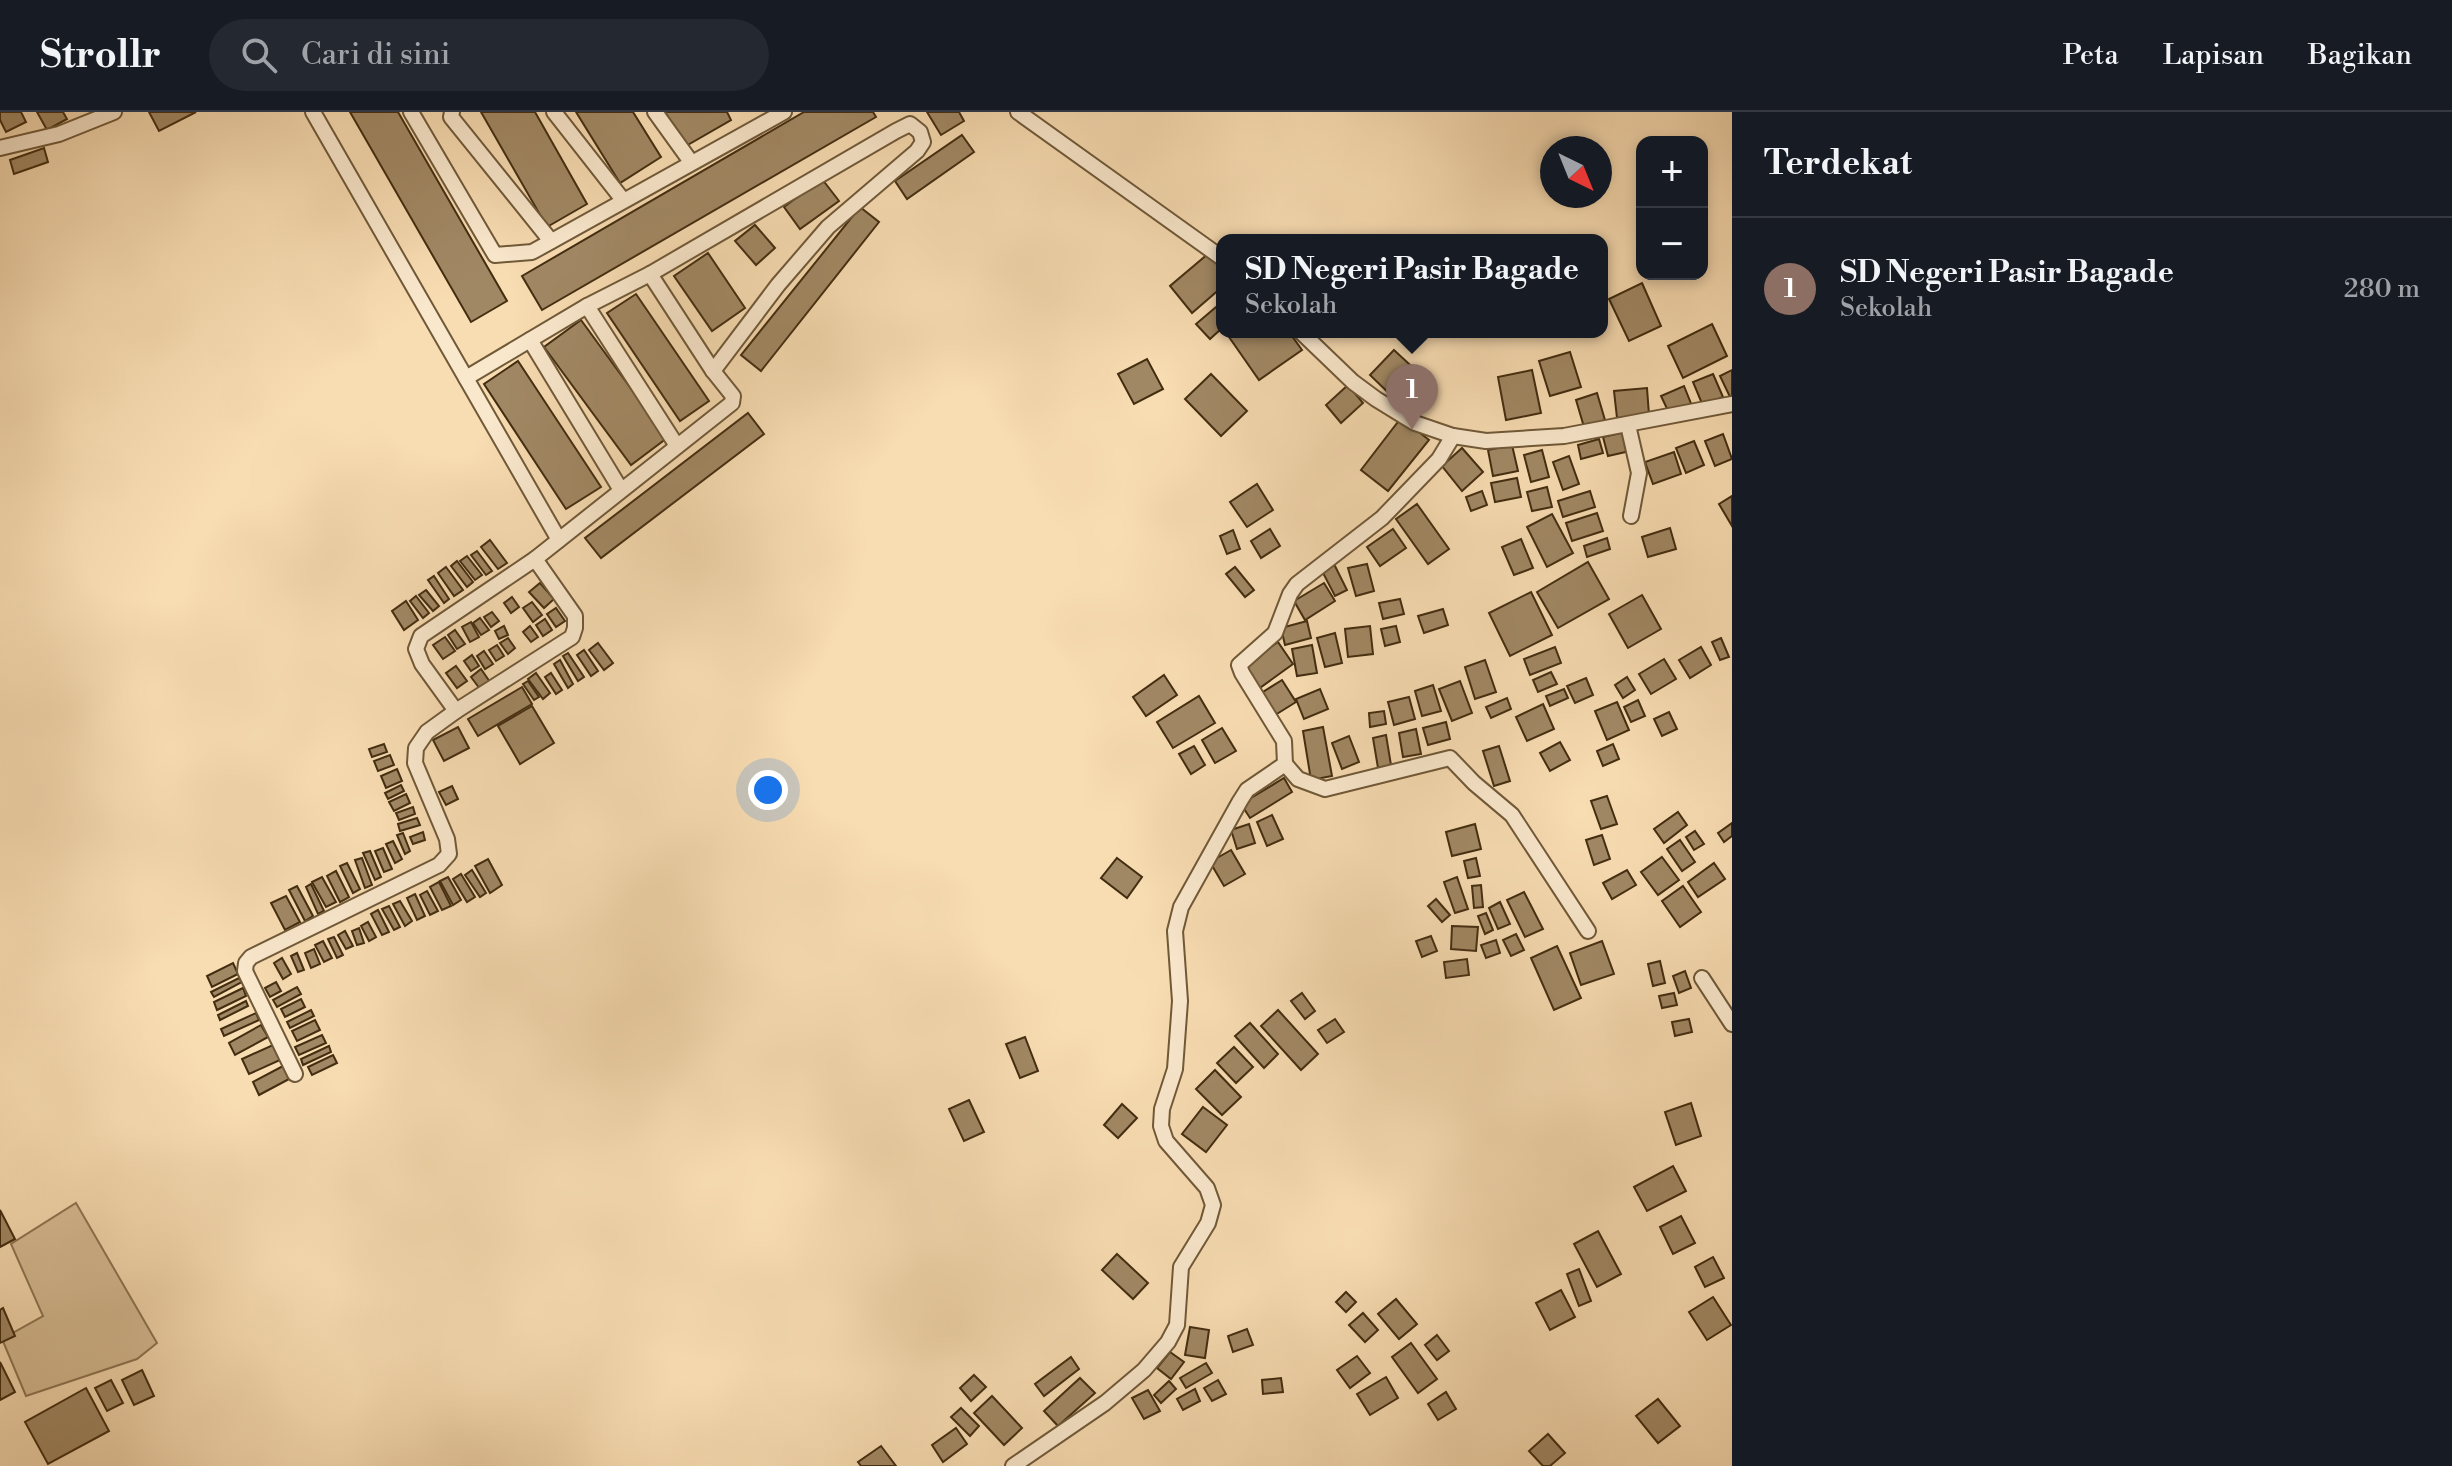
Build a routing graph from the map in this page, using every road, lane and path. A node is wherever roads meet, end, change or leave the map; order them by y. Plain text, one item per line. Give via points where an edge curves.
1 (114, 112) edge
2 (313, 112) edge
3 (411, 112) edge
4 (452, 112) edge
5 (554, 112) edge
6 (655, 112) edge
7 (784, 112) edge
8 (1018, 112) edge
9 (767, 116) edge
10 (0, 148) edge
11 (691, 162) junction
12 (623, 200) junction
13 (551, 241) junction
14 (1216, 254) edge
15 (650, 274) junction
16 (587, 306) junction
17 (1307, 338) edge
18 (530, 340) junction
19 (713, 371) junction
20 (466, 378) junction
21 (1732, 404) edge
22 (1628, 425) junction
23 (1453, 436) junction
24 (677, 446) junction
25 (621, 490) junction
26 (1631, 516) dead end
27 (559, 540) junction
28 (535, 559) junction
29 (456, 711) junction
30 (1285, 764) junction
31 (1588, 931) dead end
32 (1702, 978) dead end
33 (1732, 1024) edge
34 (295, 1074) dead end
35 (1013, 1466) edge

1 - 10 street via 59,134
2 - 20 street
3 - 13 street via 495,255 532,252
4 - 13 street
5 - 12 street
6 - 11 street
7 - 9 street
8 - 14 street
9 - 11 street
11 - 12 street
12 - 13 street
15 - 16 street
15 - 19 street
15 - 19 street via 896,131 910,124 920,132 923,142 917,151 828,227
16 - 18 street
16 - 24 street
17 - 23 street via 1376,399 1415,423
18 - 20 street
18 - 25 street
19 - 24 street via 733,396 732,403
20 - 27 street
21 - 22 street
22 - 23 street via 1518,440
22 - 26 street via 1639,473
23 - 30 street via 1439,459 1382,518 1297,584 1275,633 1239,665 1284,741
24 - 25 street
25 - 27 street
27 - 28 street
28 - 29 street via 421,636 416,649 422,664
28 - 29 street via 575,616 572,637
29 - 34 street via 427,732 416,748 415,763 449,854 439,865 246,963 245,971
30 - 31 street via 1298,779 1325,789 1450,758 1512,815
30 - 35 street via 1247,790 1181,907 1175,931 1180,1001 1175,1069 1161,1126 1166,1141 1207,1188 1213,1205 1181,1267 1177,1325 1144,1370
32 - 33 street

